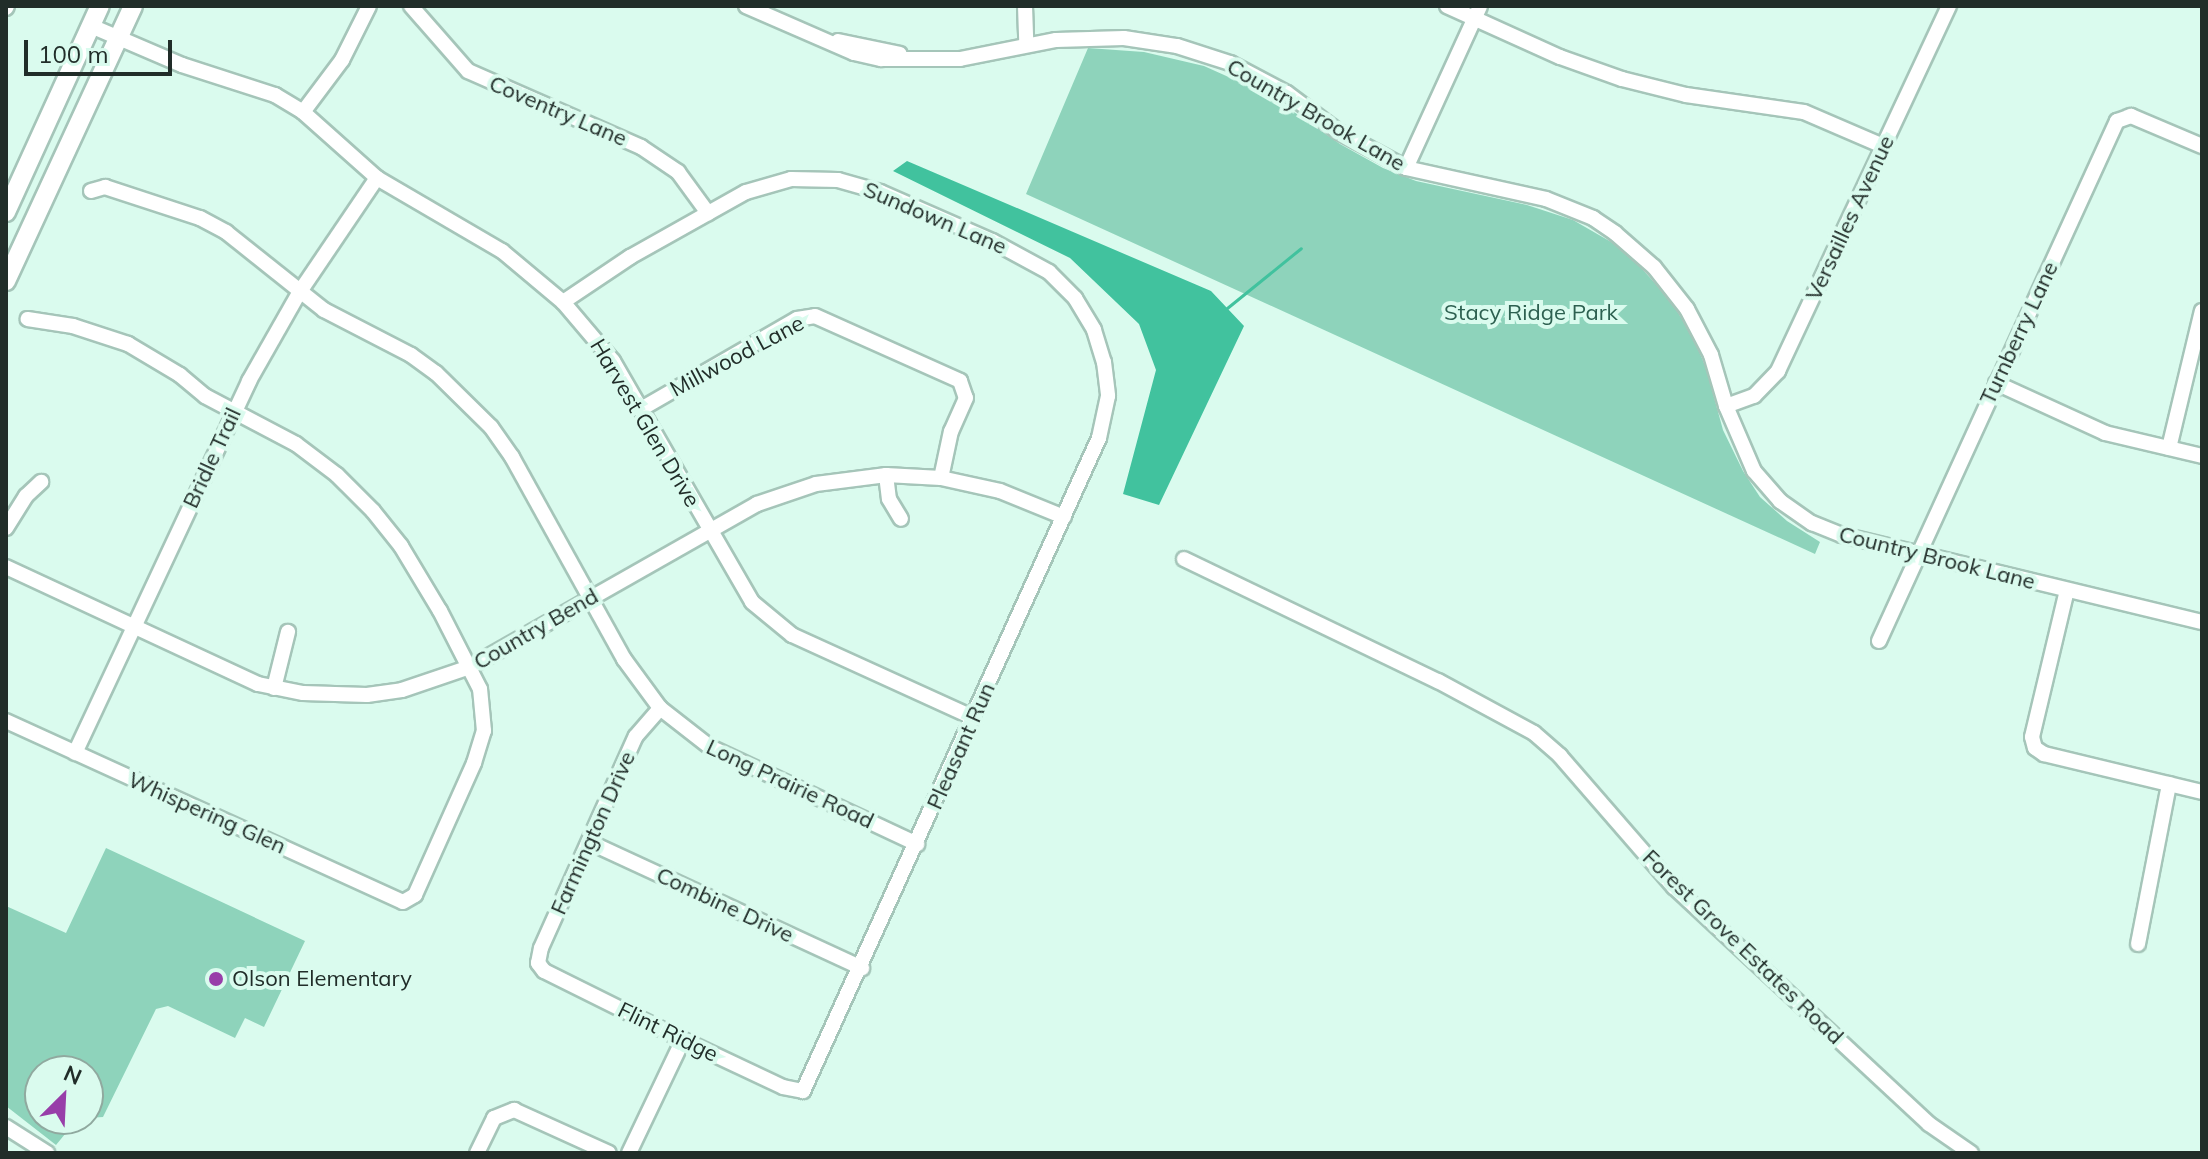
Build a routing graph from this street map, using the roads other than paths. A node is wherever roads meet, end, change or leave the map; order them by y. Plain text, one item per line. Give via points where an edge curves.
1 (100, 6) edge
2 (133, 6) edge
3 (369, 6) edge
4 (411, 6) edge
5 (746, 6) edge
6 (1025, 6) edge
7 (1447, 6) edge
8 (1949, 6) edge
9 (1478, 12) edge
10 (91, 26) junction
11 (117, 38) junction
12 (1026, 44) junction
13 (303, 112) junction
14 (1883, 146) junction
15 (2202, 146) edge
16 (1406, 168) junction
17 (377, 178) junction
18 (91, 191) dead end
19 (6, 212) edge
20 (708, 213) junction
21 (6, 281) edge
22 (299, 293) junction
23 (563, 302) junction
24 (2202, 311) edge
25 (28, 319) dead end
26 (1996, 383) junction
27 (1108, 396) joint
28 (1726, 406) junction
29 (641, 409) junction
30 (234, 411) junction
31 (2169, 448) junction
32 (2202, 456) edge
33 (886, 475) junction
34 (941, 478) junction
35 (41, 482) dead end
36 (1064, 517) junction
37 (901, 519) dead end
38 (6, 528) edge
39 (709, 530) junction
40 (1916, 553) junction
41 (1184, 559) dead end
42 (6, 567) edge
43 (2067, 590) junction
44 (590, 598) junction
45 (2202, 622) edge
46 (133, 627) junction
47 (288, 632) dead end
48 (1879, 641) dead end
49 (470, 667) junction
50 (274, 688) junction
51 (660, 708) junction
52 (974, 718) junction
53 (6, 721) edge
54 (75, 753) junction
55 (2169, 784) junction
56 (2202, 792) edge
57 (589, 842) junction
58 (917, 844) junction
59 (2138, 944) dead end
60 (538, 963) joint
61 (862, 968) junction
62 (683, 1040) junction
63 (803, 1091) joint
64 (6, 1127) edge
65 (47, 1153) edge
66 (477, 1153) edge
67 (609, 1153) edge
68 (629, 1153) edge
69 (1971, 1153) edge

1 - 10 main road
2 - 11 main road
3 - 13 street via 342,60
4 - 20 street, Coventry Lane via 468,71 641,147 678,172
5 - 12 street, Country Brook Lane via 826,40 920,59 960,59
6 - 12 street
7 - 9 street
8 - 14 street, Versailles Avenue
9 - 14 street via 1560,57 1622,79 1697,97 1804,112
9 - 16 street
10 - 11 street, Harvest Glen Drive
10 - 19 main road
11 - 13 street, Harvest Glen Drive via 182,65 257,87
11 - 21 main road
12 - 16 street, Country Brook Lane via 1124,38 1213,56 1258,77 1339,132
13 - 17 street, Harvest Glen Drive
14 - 28 street, Versailles Avenue via 1778,371 1754,396
15 - 26 street, Turnberry Lane via 2126,116 2117,121
16 - 28 street, Country Brook Lane via 1546,199 1615,233 1654,267 1687,309 1711,355
17 - 22 street, Bridle Trail
17 - 23 street, Harvest Glen Drive via 502,251
18 - 22 street, Long Prairie Road via 105,187 200,218 226,232
20 - 23 street, Sundown Lane via 594,278
20 - 27 street, Sundown Lane via 771,183 838,180 880,192 992,241 1049,272 1075,298 1094,330
22 - 30 street, Bridle Trail
22 - 44 street, Long Prairie Road via 411,355 459,392 512,457
23 - 29 street, Harvest Glen Drive via 613,361
24 - 31 street
25 - 30 street via 73,326 128,344
26 - 31 street via 2105,433
26 - 40 street, Turnberry Lane
27 - 36 street, Pleasant Run via 1099,438
28 - 40 street, Country Brook Lane via 1754,471 1795,513 1830,532
29 - 34 street, Millwood Lane via 806,317 823,318 949,373 963,386 966,398 951,431
29 - 39 street, Harvest Glen Drive
30 - 46 street, Bridle Trail
30 - 49 street via 296,444 373,511 401,546
31 - 32 street
33 - 34 street, Country Bend
33 - 37 street via 889,499
33 - 39 street, Country Bend via 844,478 786,493
34 - 36 street, Country Bend via 1000,491
35 - 38 street
36 - 52 street, Pleasant Run
39 - 44 street, Country Bend
39 - 52 street, Harvest Glen Drive via 745,592 773,623
40 - 43 street, Country Brook Lane
40 - 48 street, Turnberry Lane
41 - 69 street, Forest Grove Estates Road via 1534,733 1674,887 1929,1124
42 - 46 street, Country Bend
43 - 45 street, Country Brook Lane
43 - 55 street via 2032,737 2035,748
44 - 49 street, Country Bend
44 - 51 street, Long Prairie Road via 631,670
46 - 50 street, Country Bend
46 - 54 street, Bridle Trail
47 - 50 street
49 - 50 street, Country Bend via 438,680 367,695
49 - 54 street, Whispering Glen via 484,706 481,747 408,901 394,900
51 - 57 street, Farmington Drive via 636,736
51 - 58 street, Long Prairie Road via 710,747
52 - 58 street, Pleasant Run
53 - 54 street, Whispering Glen
55 - 56 street
55 - 59 street
57 - 60 street, Farmington Drive
57 - 61 street, Combine Drive
58 - 61 street, Pleasant Run
60 - 62 street, Flint Ridge via 544,971
61 - 63 street, Pleasant Run
62 - 63 street, Flint Ridge via 783,1087
62 - 68 street
64 - 65 street
66 - 67 street via 494,1118 506,1110

